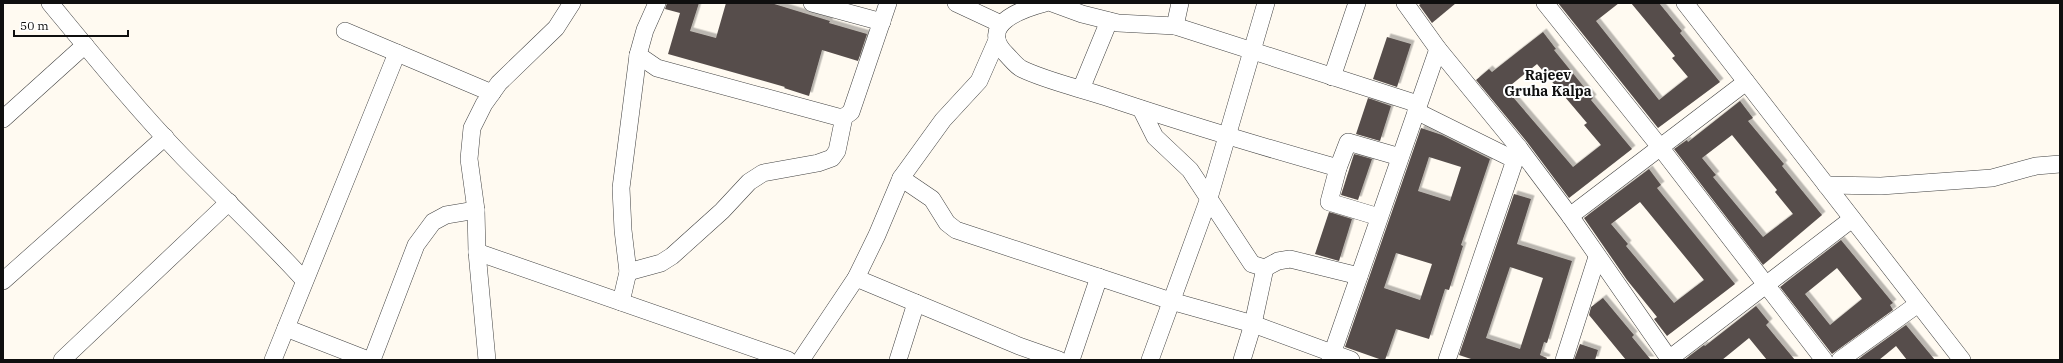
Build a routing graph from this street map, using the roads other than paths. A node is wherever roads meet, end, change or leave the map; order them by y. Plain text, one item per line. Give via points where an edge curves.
1 (50, 3) edge
2 (572, 3) edge
3 (656, 3) edge
4 (812, 3) edge
5 (888, 3) edge
6 (956, 3) edge
7 (1045, 3) edge
8 (1052, 3) edge
9 (1180, 3) edge
10 (1266, 3) edge
11 (1357, 3) edge
12 (1405, 3) edge
13 (1545, 3) edge
14 (1685, 3) edge
15 (1109, 21) junction
16 (882, 22) junction
17 (1175, 26) junction
18 (346, 31) dead end
19 (999, 32) junction
20 (85, 45) junction
21 (1438, 49) junction
22 (1251, 50) junction
23 (397, 52) junction
24 (638, 55) junction
25 (1332, 77) junction
26 (1746, 82) junction
27 (1081, 89) junction
28 (492, 93) junction
29 (1417, 108) junction
30 (1141, 109) junction
31 (844, 117) junction
32 (3, 119) edge
33 (1228, 136) junction
34 (165, 137) junction
35 (1660, 147) junction
36 (1517, 154) junction
37 (1400, 157) junction
38 (2060, 164) edge
39 (1338, 168) junction
40 (901, 178) junction
41 (1826, 185) junction
42 (1209, 198) junction
43 (229, 202) junction
44 (476, 210) junction
45 (1570, 216) junction
46 (1379, 217) junction
47 (1852, 219) junction
48 (478, 252) junction
49 (1597, 257) junction
50 (1265, 268) junction
51 (628, 272) junction
52 (1359, 276) junction
53 (1099, 277) junction
54 (856, 278) junction
55 (304, 280) junction
56 (3, 281) edge
57 (1766, 284) junction
58 (1171, 301) junction
59 (621, 302) junction
60 (916, 303) junction
61 (1918, 304) junction
62 (1253, 324) junction
63 (286, 328) junction
64 (1331, 357) edge
65 (1670, 359) edge
66 (62, 360) edge
67 (273, 360) edge
68 (368, 360) edge
69 (372, 360) edge
70 (487, 360) edge
71 (788, 360) edge
72 (801, 360) edge
73 (898, 360) edge
74 (1060, 360) edge
75 (1072, 360) edge
76 (1150, 360) edge
77 (1242, 360) edge
78 (1350, 360) edge
79 (1447, 360) edge
80 (1564, 360) edge
81 (1824, 360) edge
82 (1840, 360) edge
83 (1962, 360) edge

1 - 20 street
2 - 28 street via 556,28 499,83
3 - 24 street
4 - 16 street
5 - 16 street
6 - 19 street
7 - 19 street via 1031,6 1005,19
8 - 15 street
9 - 17 street
10 - 22 street
11 - 25 street
12 - 21 street
13 - 35 street
14 - 26 street
15 - 17 street
15 - 27 street
16 - 31 street via 851,112
17 - 22 street
18 - 23 street
19 - 27 street via 1001,49 1021,69
19 - 40 street via 979,81 942,120
20 - 32 street
20 - 34 street
21 - 29 street
21 - 36 street
22 - 25 street
22 - 33 street
23 - 28 street
23 - 55 street
24 - 31 street via 657,68 812,111
24 - 51 street via 621,188
25 - 29 street
26 - 35 street
26 - 41 street
27 - 30 street
28 - 44 street via 472,128 469,159
29 - 36 street
29 - 37 street
30 - 33 street
30 - 42 street via 1156,136 1190,170
31 - 51 street via 837,151 832,158 763,173 749,182 722,211 672,256 661,263
33 - 39 street
33 - 42 street
34 - 43 street
34 - 56 street
35 - 45 street
35 - 57 street
36 - 45 street
36 - 79 street
37 - 39 street via 1348,142
37 - 46 street
38 - 41 street via 2036,166 1992,178 1882,186
39 - 46 street via 1329,202
40 - 53 street via 932,199 947,223 956,230
40 - 54 street
41 - 47 street
42 - 50 street via 1252,264
42 - 58 street
43 - 55 street
43 - 66 street
44 - 48 street
44 - 69 street via 446,215 433,222 416,245
45 - 49 street
46 - 52 street
47 - 57 street
47 - 61 street
48 - 59 street
48 - 70 street
49 - 65 street
49 - 80 street
50 - 52 street via 1278,261 1290,259
50 - 62 street
51 - 59 street
52 - 64 street
53 - 58 street
53 - 75 street
54 - 60 street
54 - 72 street
55 - 63 street
57 - 65 street
57 - 81 street
58 - 62 street
58 - 76 street
59 - 71 street
60 - 73 street
60 - 74 street via 1019,346
61 - 82 street
61 - 83 street
62 - 64 street
62 - 77 street
63 - 67 street
63 - 68 street
64 - 78 street

